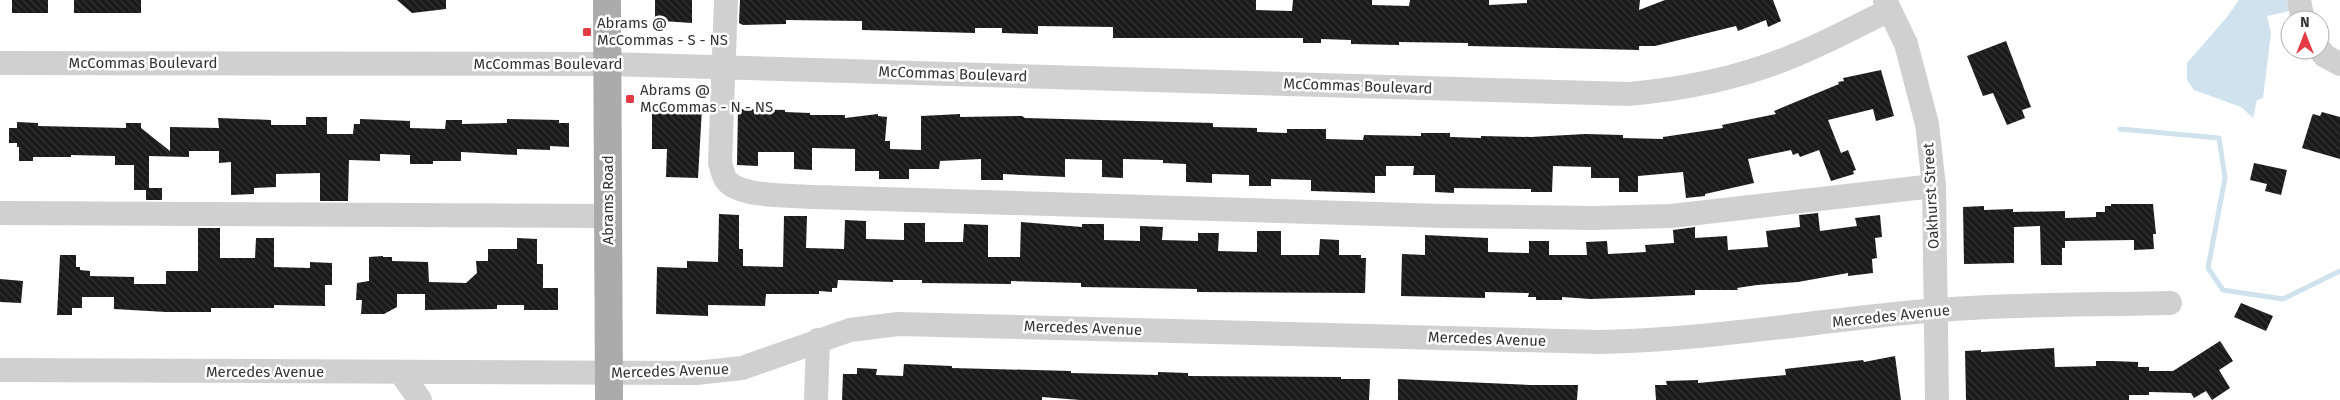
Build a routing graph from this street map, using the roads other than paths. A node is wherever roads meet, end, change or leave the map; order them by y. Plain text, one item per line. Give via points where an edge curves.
1 (607, 0) edge
2 (726, 0) edge
3 (1888, 5) edge
4 (0, 63) edge
5 (607, 64) junction
6 (723, 67) junction
7 (1934, 186) junction
8 (0, 213) edge
9 (608, 216) junction
10 (2170, 303) dead end
11 (1935, 311) junction
12 (818, 340) junction
13 (0, 370) edge
14 (401, 373) junction
15 (609, 373) junction
16 (420, 400) edge
17 (609, 400) edge
18 (816, 400) edge
19 (1937, 400) edge

1 - 5 main road, Abrams Road
2 - 6 street
3 - 6 street, McCommas Boulevard via 1794,56 1760,69 1694,86 1629,94
3 - 7 street, Oakhurst Street via 1906,44 1927,124
4 - 5 street, McCommas Boulevard
5 - 6 street, McCommas Boulevard
5 - 9 main road, Abrams Road
6 - 7 street via 720,162 725,179 735,188 749,192 815,197 1593,218 1671,216
7 - 11 street, Oakhurst Street
8 - 9 street
9 - 15 main road, Abrams Road
10 - 11 street, Mercedes Avenue
11 - 12 street, Mercedes Avenue via 1635,342 936,324 898,324 850,330
11 - 19 street, Oakhurst Street
12 - 15 street, Mercedes Avenue via 742,368 696,373
12 - 18 street
13 - 14 street, Mercedes Avenue
14 - 15 street, Mercedes Avenue
14 - 16 street
15 - 17 main road, Abrams Road

